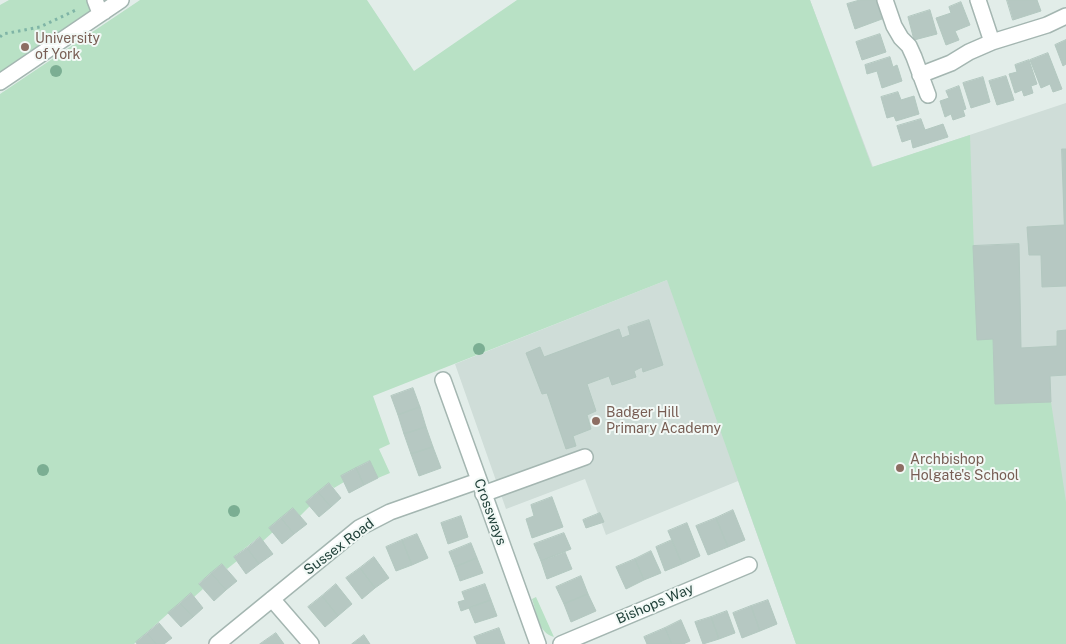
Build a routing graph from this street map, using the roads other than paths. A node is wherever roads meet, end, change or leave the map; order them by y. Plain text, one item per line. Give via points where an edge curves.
1 (121, 0) edge
2 (885, 0) edge
3 (978, 0) edge
4 (99, 6) edge
5 (1066, 16) edge
6 (992, 42) junction
7 (920, 75) junction
8 (0, 82) edge
9 (928, 96) dead end
10 (443, 380) dead end
11 (585, 457) dead end
12 (481, 488) junction
13 (749, 565) dead end
14 (272, 599) junction
15 (217, 644) edge
16 (311, 644) edge
17 (538, 644) edge
18 (561, 644) edge

1 - 4 street
2 - 7 street via 894,26 909,46
3 - 6 street
4 - 8 street
5 - 6 street
6 - 7 street
7 - 9 street
10 - 12 street, Crossways
11 - 12 street, Sussex Road
12 - 14 street, Sussex Road via 390,512 375,519 335,546
12 - 17 street, Crossways
13 - 18 street, Bishops Way
14 - 15 street, Sussex Road
14 - 16 street

